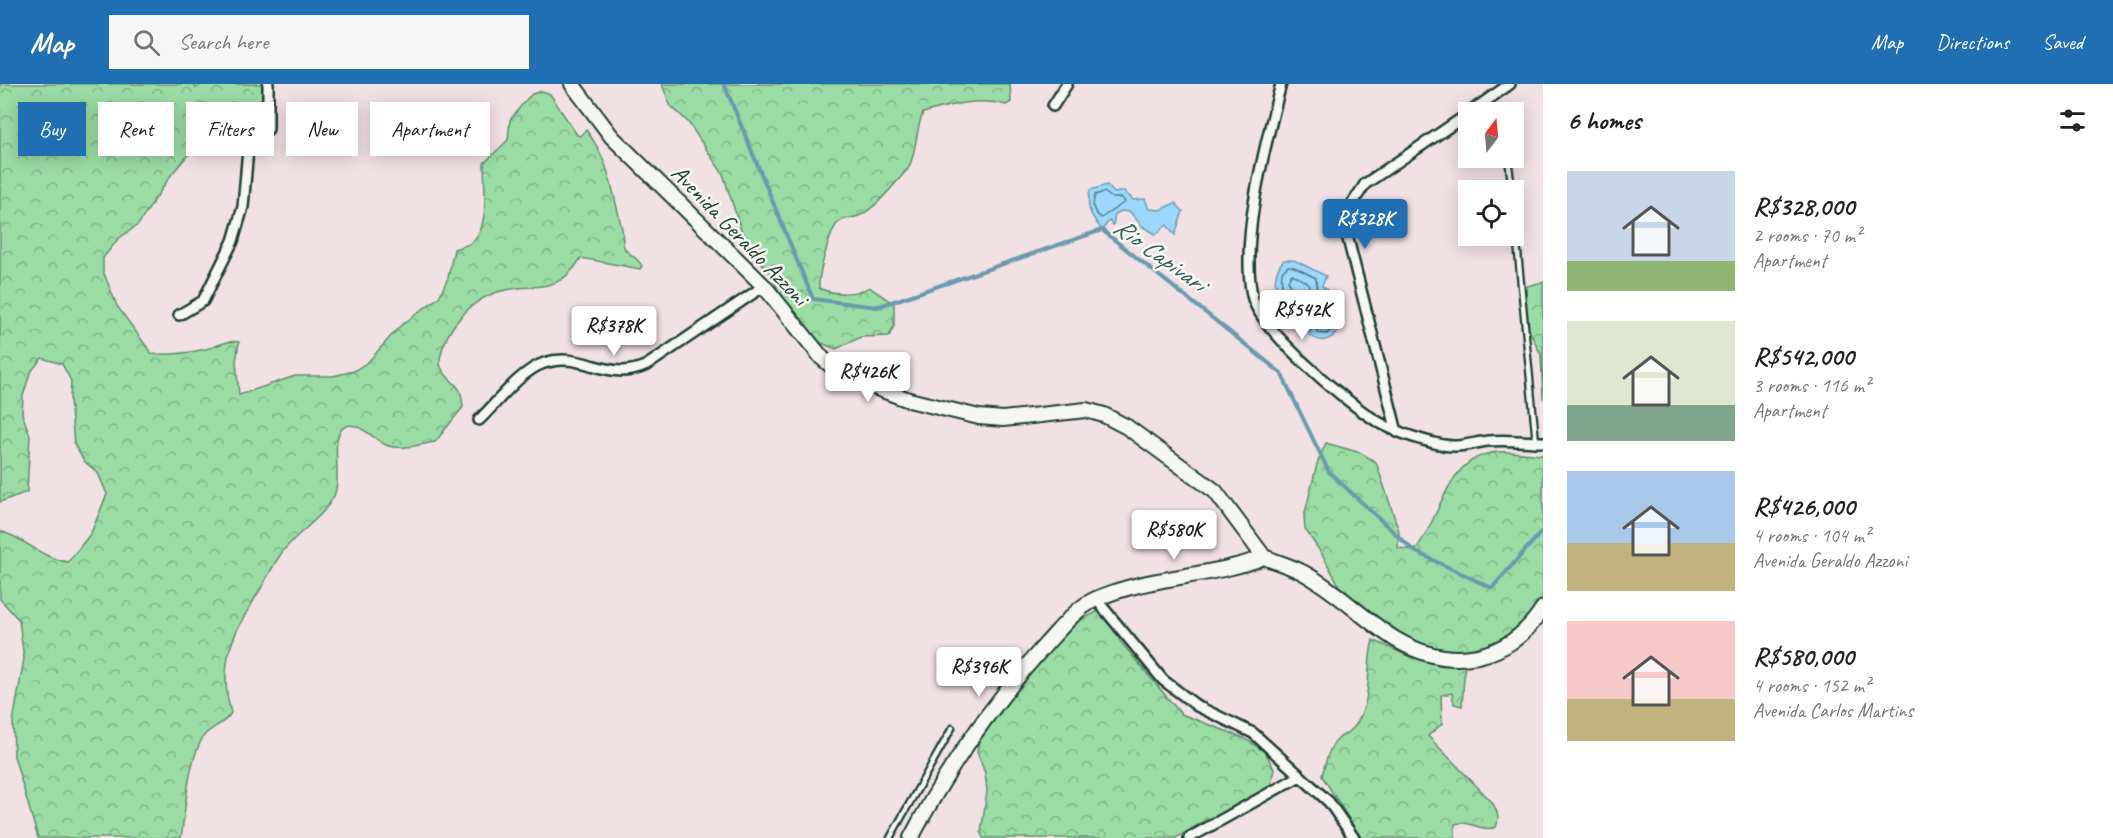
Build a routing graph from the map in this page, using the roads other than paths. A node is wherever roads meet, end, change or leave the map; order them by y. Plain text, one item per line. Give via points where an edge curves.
1 (268, 84) edge
2 (572, 84) edge
3 (1067, 84) edge
4 (1281, 84) edge
5 (1510, 84) edge
6 (1485, 102) edge
7 (1053, 106) dead end
8 (1458, 121) edge
9 (1518, 246) edge
10 (764, 285) junction
11 (179, 315) dead end
12 (479, 420) dead end
13 (1397, 432) junction
14 (1539, 442) edge
15 (1264, 557) junction
16 (1096, 599) junction
17 (1543, 608) edge
18 (952, 728) dead end
19 (1299, 776) junction
20 (890, 838) edge
21 (911, 838) edge
22 (1189, 838) edge
23 (1354, 838) edge

1 - 11 street via 270,121 268,129 248,149 243,207 233,241 203,301
2 - 10 street, Avenida Geraldo Azzoni via 612,137
3 - 7 street
4 - 13 street via 1249,243 1252,298 1262,318 1280,339 1374,419
5 - 6 street
8 - 13 street via 1365,184 1347,216 1346,231
9 - 14 lane
10 - 12 street via 634,371 621,373 563,360 544,363 524,376
10 - 15 street, Avenida Geraldo Azzoni via 822,357 856,382 979,417 1003,419 1086,410 1115,420 1215,491
13 - 14 street via 1459,447 1490,441
15 - 16 street via 1236,568 1185,574
15 - 17 street via 1309,576 1396,640 1439,656 1476,657 1497,652 1534,622
16 - 19 street via 1163,680 1197,706 1253,733
16 - 21 street via 1082,607 993,706 954,761
18 - 20 lane
19 - 22 street
19 - 23 street via 1329,802

